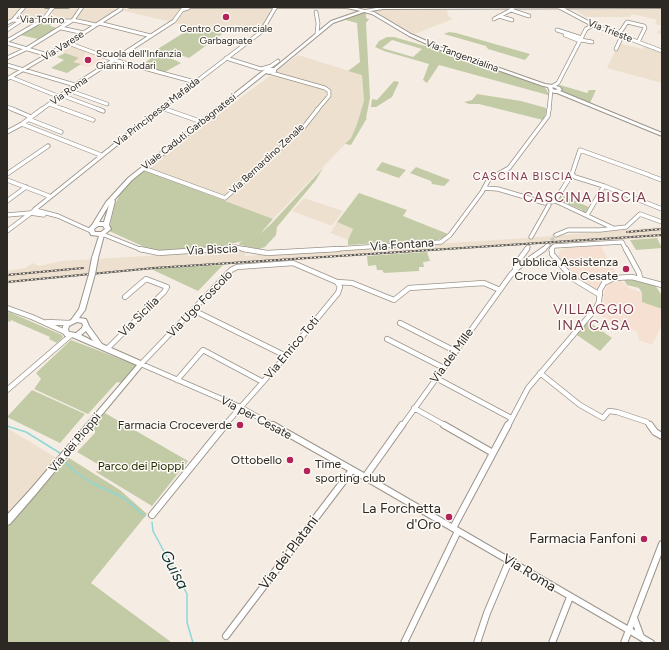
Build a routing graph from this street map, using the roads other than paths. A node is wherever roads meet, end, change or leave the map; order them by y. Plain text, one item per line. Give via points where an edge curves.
1 (24, 7) edge
2 (46, 7) edge
3 (53, 7) edge
4 (68, 7) edge
5 (82, 7) edge
6 (121, 7) edge
7 (130, 7) edge
8 (153, 7) edge
9 (199, 7) edge
10 (207, 7) edge
11 (248, 7) edge
12 (268, 7) edge
13 (351, 7) edge
14 (403, 7) edge
15 (407, 7) edge
16 (414, 7) edge
17 (554, 7) edge
18 (188, 8) edge
19 (278, 8) edge
20 (347, 8) edge
21 (373, 8) edge
22 (559, 8) edge
23 (653, 8) edge
24 (662, 8) edge
25 (315, 9) edge
26 (512, 9) edge
27 (356, 10) edge
28 (364, 11) junction
29 (271, 14) junction
30 (500, 16) junction
31 (529, 16) dead end
32 (383, 19) junction
33 (494, 19) dead end
34 (580, 19) junction
35 (13, 20) junction
36 (22, 20) junction
37 (44, 20) junction
38 (72, 20) junction
39 (512, 20) dead end
40 (575, 20) dead end
41 (7, 23) edge
42 (97, 24) junction
43 (593, 25) junction
44 (61, 28) junction
45 (7, 30) edge
46 (557, 30) dead end
47 (84, 33) junction
48 (20, 34) junction
49 (317, 34) junction
50 (616, 34) junction
51 (151, 36) junction
52 (565, 36) dead end
53 (622, 36) junction
54 (581, 40) junction
55 (7, 42) edge
56 (592, 42) dead end
57 (638, 42) junction
58 (68, 43) junction
59 (13, 45) junction
60 (7, 48) edge
61 (26, 49) junction
62 (616, 49) dead end
63 (662, 51) edge
64 (48, 55) junction
65 (7, 58) edge
66 (226, 58) junction
67 (114, 60) junction
68 (279, 63) junction
69 (7, 65) edge
70 (23, 70) junction
71 (271, 71) junction
72 (8, 78) edge
73 (195, 82) junction
74 (75, 86) junction
75 (556, 89) junction
76 (68, 90) junction
77 (60, 96) junction
78 (49, 104) junction
79 (107, 104) dead end
80 (7, 108) edge
81 (161, 108) junction
82 (103, 111) dead end
83 (30, 118) junction
84 (93, 120) dead end
85 (202, 122) junction
86 (22, 124) junction
87 (7, 132) edge
88 (61, 132) dead end
89 (662, 135) edge
90 (48, 146) dead end
91 (101, 155) junction
92 (144, 168) junction
93 (7, 174) edge
94 (573, 175) junction
95 (7, 180) edge
96 (662, 180) edge
97 (604, 186) junction
98 (26, 187) junction
99 (484, 188) junction
100 (120, 190) junction
101 (50, 196) junction
102 (7, 201) edge
103 (550, 203) junction
104 (662, 209) edge
105 (35, 211) junction
106 (7, 215) edge
107 (586, 215) junction
108 (662, 222) edge
109 (106, 225) junction
110 (613, 228) junction
111 (93, 229) junction
112 (7, 231) edge
113 (104, 233) junction
114 (556, 235) tunnel mouth
115 (531, 237) dead end
116 (548, 245) tunnel mouth
117 (98, 247) junction
118 (528, 247) dead end
119 (317, 250) joint
120 (515, 270) junction
121 (640, 278) junction
122 (337, 282) junction
123 (348, 282) junction
124 (662, 285) edge
125 (340, 287) junction
126 (500, 290) junction
127 (600, 295) junction
128 (125, 297) dead end
129 (85, 302) junction
130 (8, 309) edge
131 (193, 310) junction
132 (35, 318) junction
133 (71, 322) junction
134 (400, 323) dead end
135 (85, 324) junction
136 (70, 334) junction
137 (387, 339) dead end
138 (100, 346) junction
139 (107, 349) junction
140 (456, 351) junction
141 (286, 356) junction
142 (141, 364) junction
143 (444, 368) junction
144 (540, 373) junction
145 (436, 378) junction
146 (177, 380) junction
147 (263, 382) junction
148 (7, 390) edge
149 (240, 407) junction
150 (414, 408) junction
151 (511, 418) junction
152 (662, 436) edge
153 (493, 453) junction
154 (352, 470) junction
155 (365, 477) junction
156 (407, 501) joint
157 (152, 515) dead end
158 (7, 521) edge
159 (456, 530) junction
160 (662, 544) edge
161 (509, 561) junction
162 (570, 597) junction
163 (634, 618) junction
164 (629, 630) junction
165 (226, 636) dead end
166 (641, 637) junction
167 (404, 643) edge
168 (477, 643) edge
169 (552, 643) edge
170 (624, 643) edge
171 (651, 643) edge

1 - 35 street
2 - 3 main road
3 - 4 main road
3 - 37 street
5 - 38 street
6 - 42 street, Via Varese via 122,9
7 - 8 main road
8 - 18 main road
9 - 10 main road
9 - 18 main road
10 - 12 main road
11 - 12 main road
12 - 19 main road
12 - 29 street
13 - 20 main road
14 - 15 main road
15 - 16 main road
15 - 21 main road
16 - 26 main road
17 - 22 main road
17 - 26 main road
18 - 51 street, Via Roma
19 - 25 main road
19 - 29 street, Via Principessa Mafalda
20 - 25 main road
20 - 27 main road
21 - 28 main road
21 - 32 street, Via Tangenzialina
22 - 23 main road
22 - 34 street, Via Trieste
23 - 24 main road
25 - 49 street
26 - 30 street
26 - 31 street
27 - 28 main road
27 - 49 street, Viale Caduti Garbagnatesi via 333,21
28 - 32 street, Via Tangenzialina via 374,13
29 - 66 street, Via Principessa Mafalda via 261,32
30 - 33 street
30 - 39 street
32 - 75 street, Via Tangenzialina via 439,48
34 - 40 street
34 - 43 street, Via Trieste
35 - 36 street, Via Torino
35 - 41 street
36 - 37 street, Via Torino
36 - 45 street
37 - 38 street, Via Torino
37 - 48 street
38 - 42 street, Via Torino
38 - 44 street
42 - 47 street, Via Varese
42 - 51 street, Via Torino
43 - 50 street, Via Trieste
43 - 54 street, Via Fontana via 587,29
44 - 47 street
44 - 61 street
45 - 48 street
46 - 54 street
47 - 58 street, Via Varese
48 - 55 street
49 - 68 street, Viale Caduti Garbagnatesi
50 - 53 street, Via Trieste
50 - 57 street via 626,22 644,26
51 - 67 street, Via Roma
52 - 54 street
53 - 57 street, Via Trieste
53 - 62 street
54 - 56 street
54 - 75 street, Via Fontana
55 - 59 street
57 - 63 street, Via Trieste
58 - 64 street, Via Varese
58 - 67 street
59 - 60 street
59 - 61 street
61 - 64 street
61 - 65 street
64 - 70 street, Via Varese
66 - 68 street via 260,68
66 - 73 street, Via Principessa Mafalda
67 - 73 street
67 - 74 street, Via Roma
68 - 71 street, Viale Caduti Garbagnatesi
69 - 70 street
70 - 72 street, Via Varese
70 - 74 street
71 - 85 street, Viale Caduti Garbagnatesi
71 - 92 street, Via Bernardino Zenale via 325,88 329,91 329,96 303,128 225,198
72 - 77 street
73 - 81 street, Via Principessa Mafalda
74 - 76 street, Via Roma
75 - 89 street, Via Tangenzialina
75 - 99 street, Via Fontana via 548,116 540,128 511,166 492,177
76 - 77 street, Via Roma
76 - 79 street
77 - 78 street, Via Roma
77 - 82 street
78 - 83 street, Via Roma
78 - 84 street
80 - 83 street
81 - 85 street
81 - 91 street, Via Principessa Mafalda
83 - 86 street, Via Roma
83 - 88 street
85 - 92 street, Viale Caduti Garbagnatesi
86 - 87 street, Via Roma
86 - 91 street
90 - 93 street
91 - 101 street, Via Principessa Mafalda
92 - 100 street, Viale Caduti Garbagnatesi
94 - 96 street via 580,150
94 - 97 street
94 - 103 street
95 - 98 street
97 - 104 street
97 - 107 street
98 - 101 street
98 - 102 street
99 - 103 street via 498,189
99 - 119 street, Via Fontana via 450,235 441,242
100 - 109 street, Viale Caduti Garbagnatesi via 112,202
100 - 111 street, Viale Caduti Garbagnatesi
101 - 105 street, Via Principessa Mafalda
103 - 107 street
103 - 115 street
105 - 106 street
105 - 111 street
105 - 112 street, Via Principessa Mafalda
107 - 110 street
108 - 110 street via 640,214 627,226
109 - 111 street via 102,224
109 - 113 street, Viale Caduti Garbagnatesi via 108,228
110 - 114 street via 568,230
111 - 113 street
111 - 117 street
113 - 117 street, Viale Caduti Garbagnatesi
113 - 119 street, Via Biscia via 140,249 159,253 231,247 263,253
116 - 120 street, Via dei Mille
117 - 129 street, Viale Caduti Garbagnatesi, bridge
118 - 120 street via 516,264
120 - 126 street, Via dei Mille
121 - 124 street
121 - 127 street via 620,277 607,280 602,285
121 - 127 street via 622,242 554,246 552,254 572,278
122 - 123 street, Via Ugo Foscolo
122 - 125 street
122 - 131 street, Via Ugo Foscolo via 293,263 240,266 231,270
123 - 125 street
123 - 126 street, Via Ugo Foscolo via 394,300 407,289 414,288 484,283
125 - 141 street, Via Enrico Toti via 338,293
126 - 140 street, Via dei Mille
127 - 144 street via 592,313
128 - 139 street, Via Sicilia via 146,278 167,287
129 - 133 street via 81,313
129 - 135 street
130 - 132 street, Via per Cesate
131 - 141 street
131 - 142 street, Via Ugo Foscolo
132 - 133 street, Via per Cesate via 55,323
132 - 136 street, Via per Cesate
133 - 135 street via 79,320
133 - 136 street via 65,328
134 - 140 street
135 - 136 street via 80,333
135 - 138 street
136 - 138 street, Via per Cesate
136 - 148 street
137 - 143 street
138 - 139 street, Via per Cesate
139 - 142 street, Via per Cesate
140 - 143 street, Via dei Mille
141 - 147 street, Via Enrico Toti
142 - 146 street, Via per Cesate
142 - 158 street, Via dei Pioppi
143 - 145 street, Via dei Mille
144 - 151 street
144 - 152 street via 580,405 604,418 609,411 617,412 648,422 655,432
145 - 150 street, Via dei Mille
145 - 151 street
146 - 147 street via 203,350
146 - 149 street, Via per Cesate
147 - 149 street, Via Enrico Toti
149 - 154 street, Via per Cesate
149 - 157 street, Via Enrico Toti
150 - 153 street
150 - 155 street, Via dei Mille
151 - 153 street
153 - 159 street
154 - 155 street, Via per Cesate
154 - 165 street, Via dei Platani
155 - 156 street, Via per Cesate
156 - 159 street, Via Roma
159 - 161 street, Via Roma
159 - 167 street
160 - 163 street
161 - 162 street, Via Roma
161 - 168 street
162 - 164 street, Via Roma
162 - 169 street
163 - 164 street
163 - 166 street
164 - 166 street, Via Roma
164 - 170 street
166 - 171 street, Via Roma

